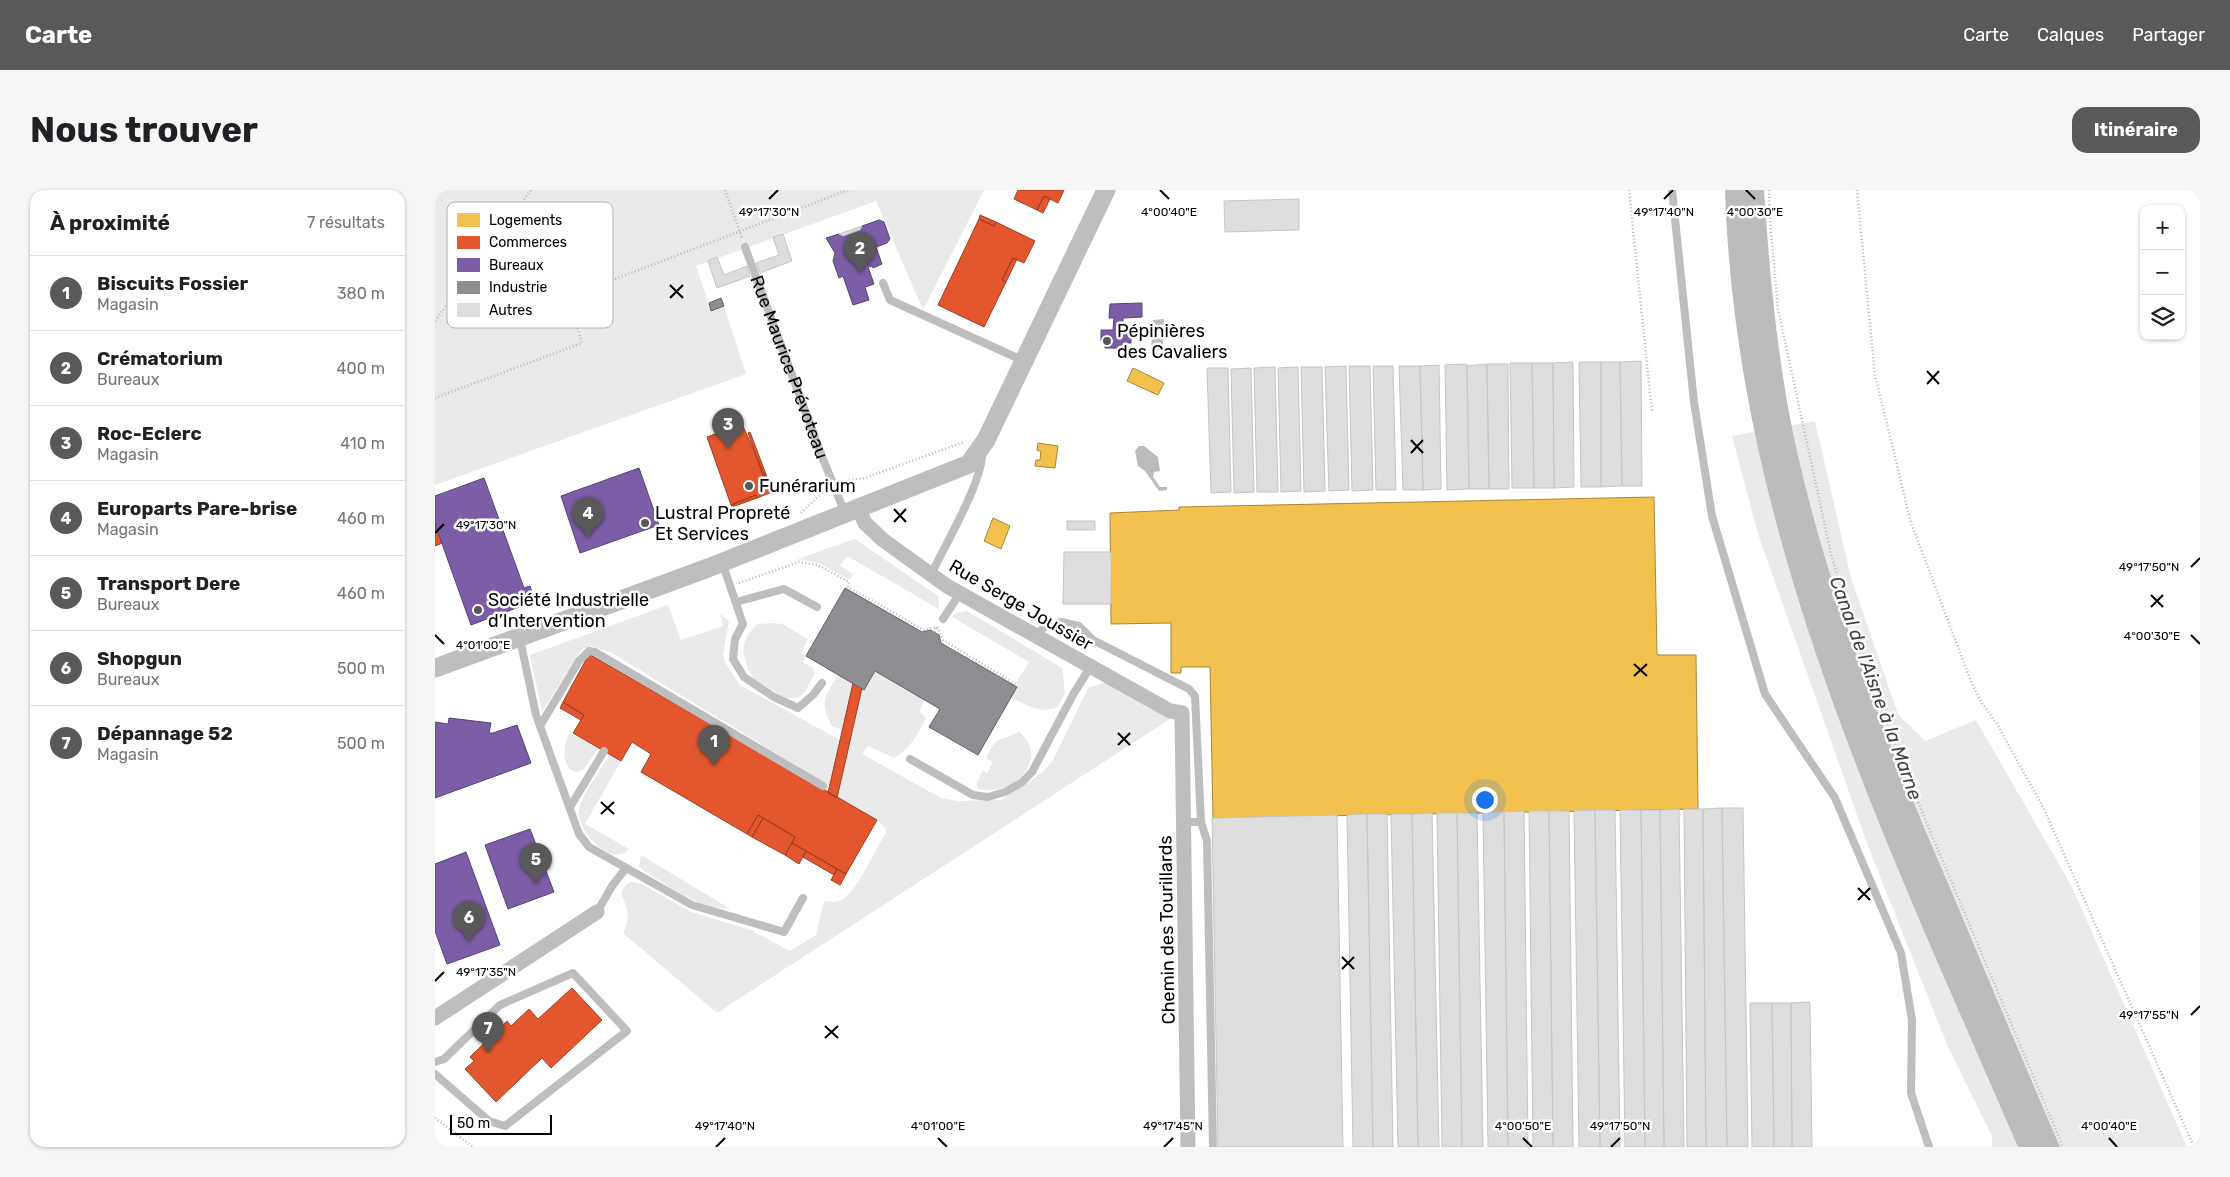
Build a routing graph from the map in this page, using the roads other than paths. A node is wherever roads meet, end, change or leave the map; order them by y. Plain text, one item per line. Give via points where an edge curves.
1 (1106, 190) edge
2 (1672, 190) edge
3 (745, 247) road end
4 (883, 283) dead end
5 (1024, 361) junction
6 (975, 441) junction
7 (852, 510) junction
8 (722, 562) junction
9 (931, 574) junction
10 (960, 593) junction
11 (736, 602) junction
12 (817, 607) dead end
13 (943, 619) dead end
14 (1035, 635) junction
15 (519, 637) junction
16 (1091, 666) junction
17 (435, 668) edge
18 (822, 683) dead end
19 (1182, 713) joint
20 (540, 726) junction
21 (604, 751) dead end
22 (910, 759) dead end
23 (823, 786) dead end
24 (570, 807) junction
25 (1184, 822) junction
26 (1201, 822) junction
27 (626, 868) junction
28 (803, 898) dead end
29 (597, 912) joint
30 (435, 1018) edge
31 (435, 1062) edge
32 (435, 1074) edge
33 (1188, 1147) edge
34 (1213, 1147) edge
35 (1929, 1147) edge

1 - 5 street
2 - 35 lane via 1694,402 1712,516 1765,694 1835,798 1901,953 1912,1020 1911,1093
3 - 7 lane, Rue Maurice Prévoteau via 833,484
4 - 5 lane via 890,300
5 - 6 street
6 - 7 street via 969,464
6 - 9 lane via 982,460 975,483
7 - 8 street
7 - 9 street, Rue Serge Joussier via 883,540
8 - 11 lane
8 - 15 street
9 - 10 street, Rue Serge Joussier
10 - 13 lane
10 - 14 street, Rue Serge Joussier
11 - 12 lane via 784,589
11 - 18 lane via 743,624 735,639 733,659 744,677 798,708
14 - 16 street, Rue Serge Joussier
14 - 26 lane via 1046,626 1061,622 1074,624 1093,640 1189,689 1195,696
15 - 17 street
15 - 20 lane
16 - 19 street, Rue Serge Joussier via 1171,711
16 - 22 lane via 1032,772 1005,792 988,797 973,795
19 - 25 street, Chemin des Tourillards
20 - 23 lane via 579,661 589,651 595,652
20 - 24 lane
21 - 24 lane
24 - 27 lane via 579,834 589,847
25 - 26 lane
25 - 33 street, Chemin des Tourillards
26 - 34 lane via 1207,841
27 - 28 lane via 692,906 784,932
27 - 29 lane
29 - 30 street
31 - 32 lane via 444,1059 500,1005 573,973 627,1031 505,1126 489,1121

